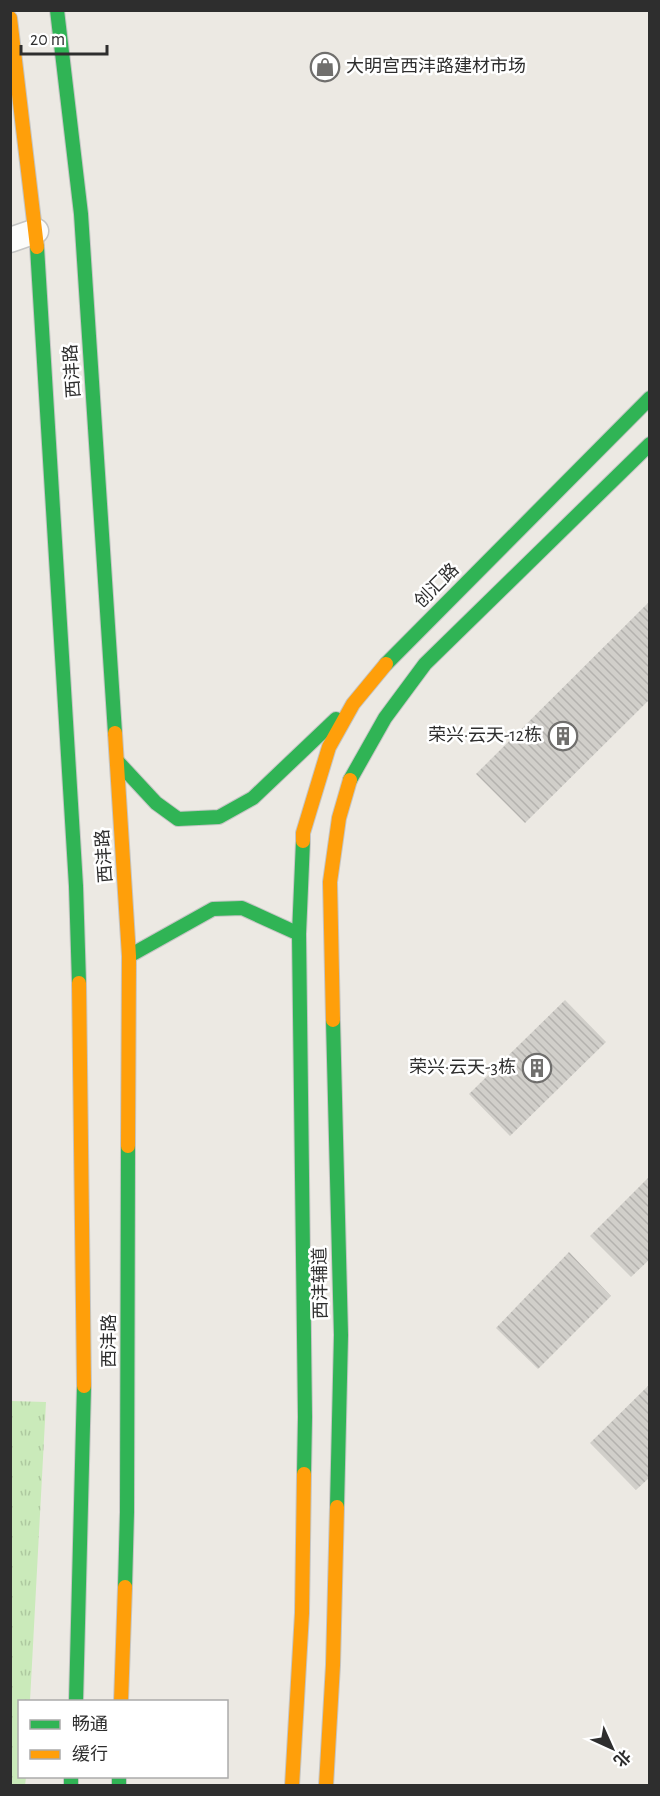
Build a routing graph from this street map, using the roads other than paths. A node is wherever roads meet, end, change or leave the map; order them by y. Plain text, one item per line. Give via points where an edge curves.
1 (57, 10) edge
2 (10, 18) edge
3 (36, 231) junction
4 (10, 240) edge
5 (650, 398) edge
6 (648, 448) edge
7 (353, 704) junction
8 (117, 761) junction
9 (303, 833) joint
10 (299, 933) junction
11 (129, 956) junction
12 (76, 1700) edge
13 (121, 1700) edge
14 (292, 1785) edge
15 (326, 1785) edge

1 - 8 main road, 西沣路 via 81,214
2 - 3 main road, 西沣路
3 - 4 street
3 - 12 main road, 西沣路 via 76,886 80,1024 84,1376
5 - 7 main road, 创汇路 via 390,658
6 - 15 main road, 西沣辅道 via 425,664 385,718 350,781 339,818 330,882 341,1335
7 - 8 main road via 253,798 219,817 178,819
7 - 9 main road, 创汇路 via 329,747
8 - 11 main road, 西沣路
9 - 10 main road, 西沣辅道
10 - 11 main road via 242,908 213,909
10 - 14 main road, 西沣辅道 via 305,1417 302,1613
11 - 13 main road, 西沣路 via 127,1512

